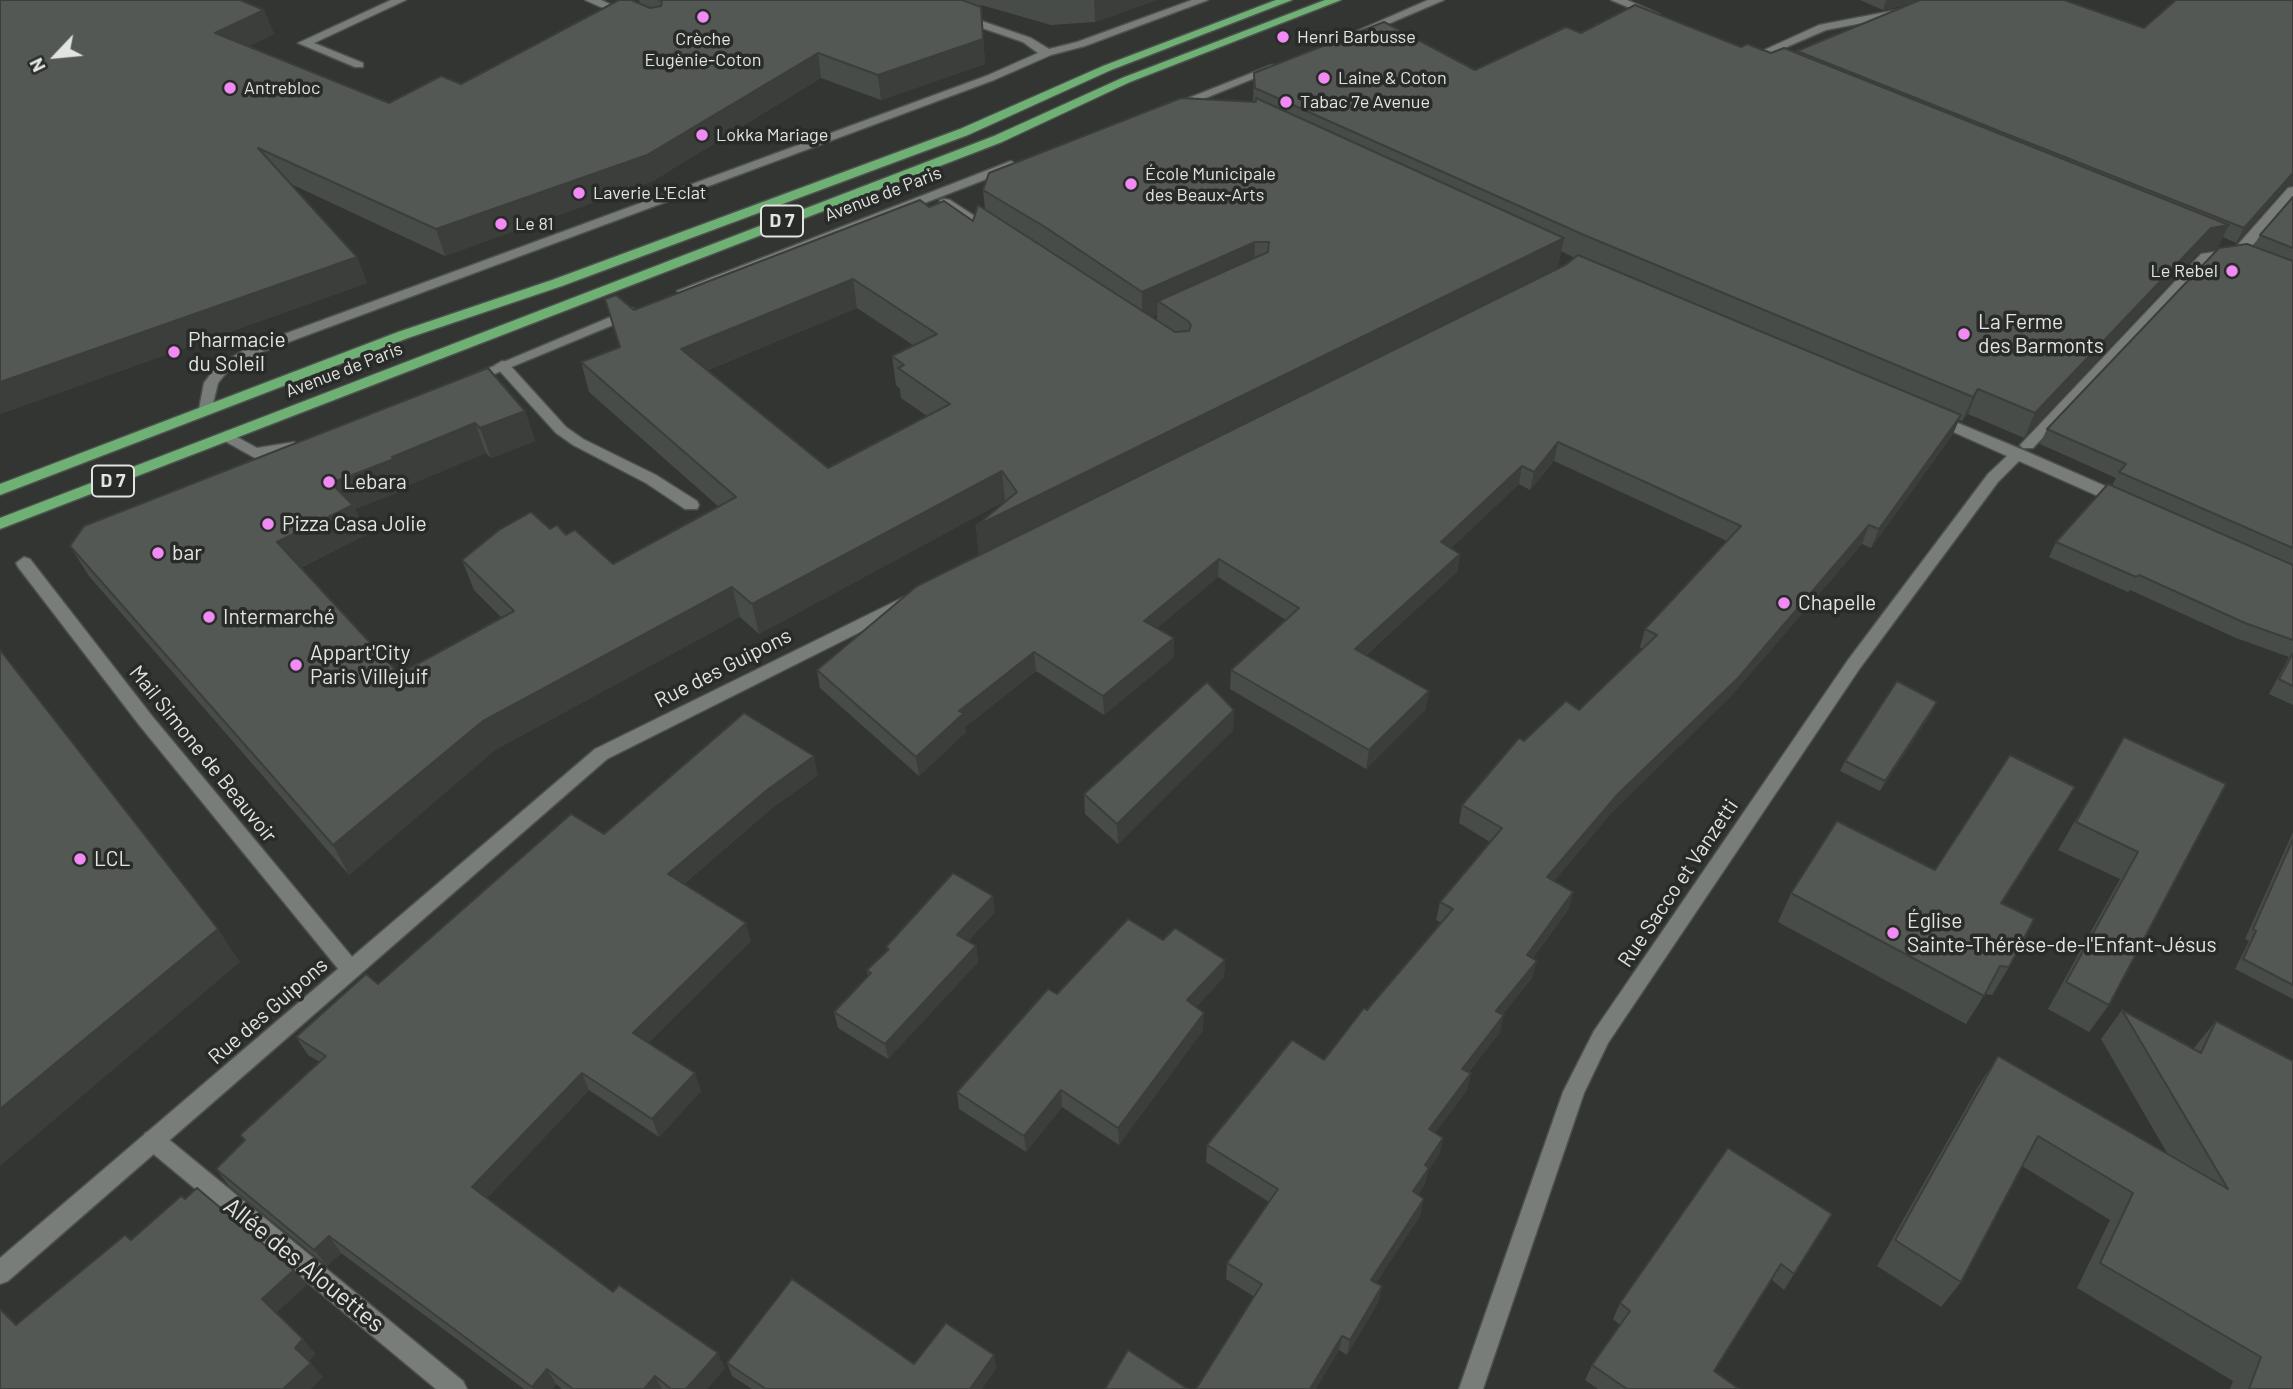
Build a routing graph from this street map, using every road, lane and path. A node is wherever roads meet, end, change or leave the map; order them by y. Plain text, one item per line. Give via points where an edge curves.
1 (400, 0) edge
2 (591, 0) edge
3 (1202, 0) edge
4 (1286, 0) edge
5 (1335, 0) edge
6 (1438, 0) edge
7 (1617, 0) edge
8 (1935, 0) edge
9 (945, 13) edge
10 (637, 19) edge
11 (1668, 20) edge
12 (1349, 37) edge
13 (1047, 53) junction
14 (1286, 62) edge
15 (1770, 62) edge
16 (359, 65) dead end
17 (1203, 96) junction
18 (1224, 106) edge
19 (1154, 113) edge
20 (1019, 162) edge
21 (2293, 191) edge
22 (933, 195) junction
23 (1006, 240) edge
24 (2218, 243) edge
25 (2244, 254) junction
26 (666, 299) edge
27 (641, 309) edge
28 (502, 365) junction
29 (454, 385) edge
30 (206, 410) junction
31 (1921, 412) edge
32 (226, 436) junction
33 (314, 442) edge
34 (2023, 449) junction
35 (0, 490) edge
36 (2130, 504) edge
37 (691, 505) dead end
38 (0, 524) edge
39 (24, 563) dead end
40 (924, 593) edge
41 (351, 970) junction
42 (153, 1140) junction
43 (0, 1273) edge
44 (455, 1389) edge
45 (1471, 1389) edge

1 - 16 street via 304,43
2 - 10 street
3 - 13 street
4 - 30 main road, Avenue de Paris / D 7 via 1107,68 964,132
5 - 32 main road, Avenue de Paris / D 7 via 1126,80 998,139
6 - 12 street
7 - 11 street
8 - 15 street via 1910,11 1823,27 1751,54
9 - 13 street via 1027,40
13 - 30 street via 254,350 221,370 211,383
14 - 17 street
17 - 18 street
17 - 19 street
20 - 22 street, Avenue de Paris
21 - 25 street
22 - 23 street
22 - 26 street, Avenue de Paris
24 - 25 street
25 - 34 street, Rue Sacco et Vanzetti via 2206,257
27 - 28 street
28 - 29 street
28 - 37 street via 561,430
30 - 32 main road
30 - 35 main road, Avenue de Paris / D 7
31 - 34 street
32 - 33 street via 255,453
32 - 38 main road, Avenue de Paris / D 7
34 - 36 street
34 - 45 street, Rue Sacco et Vanzetti via 1993,478 1854,664 1601,1037 1574,1091
39 - 41 street, Mail Simone de Beauvoir via 146,721
40 - 41 street, Rue des Guipons via 601,754
41 - 42 street, Rue des Guipons
42 - 43 street, Rue des Guipons
42 - 44 street, Allée des Alouettes

